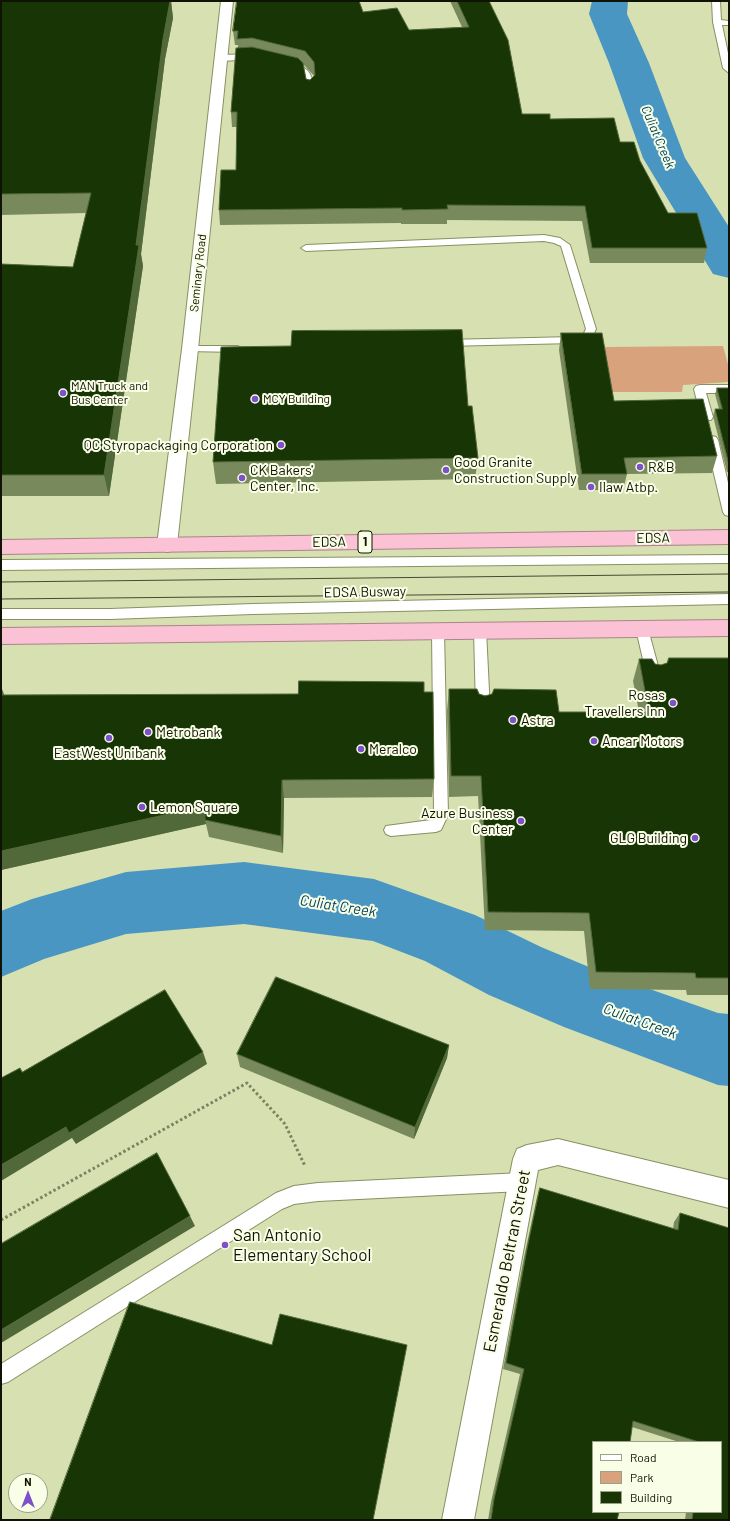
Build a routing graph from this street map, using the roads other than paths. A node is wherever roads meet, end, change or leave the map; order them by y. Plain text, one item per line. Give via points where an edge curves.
1 (229, 1) edge
2 (716, 1) edge
3 (717, 22) junction
4 (729, 23) edge
5 (221, 58) junction
6 (260, 59) edge
7 (281, 64) edge
8 (729, 70) edge
9 (310, 90) edge
10 (306, 248) dead end
11 (433, 344) edge
12 (190, 349) junction
13 (245, 349) edge
14 (729, 389) edge
15 (729, 512) edge
16 (729, 537) edge
17 (167, 545) junction
18 (1, 547) edge
19 (729, 559) edge
20 (1, 565) edge
21 (729, 599) edge
22 (1, 614) edge
23 (729, 628) edge
24 (642, 629) junction
25 (480, 630) junction
26 (438, 631) junction
27 (1, 636) edge
28 (654, 680) edge
29 (482, 711) edge
30 (391, 830) dead end
31 (522, 1182) junction
32 (729, 1194) edge
33 (1, 1375) edge
34 (458, 1520) edge

1 - 5 street, Seminary Road
2 - 3 lane
3 - 4 lane
3 - 8 lane
5 - 6 lane
5 - 12 street, Seminary Road
7 - 9 lane via 302,69 310,77
10 - 11 lane via 544,238 557,240 565,245 591,329 587,337 574,340
12 - 13 lane
12 - 17 street, Seminary Road
14 - 15 lane via 700,389
16 - 17 highway, EDSA / 1
17 - 18 highway, EDSA / 1
19 - 20 lane, EDSA Busway
21 - 22 lane, EDSA Busway via 110,614
23 - 24 highway
24 - 25 highway
24 - 28 lane
25 - 26 highway
25 - 29 lane
26 - 27 highway
26 - 30 lane via 441,816 436,826
31 - 32 street, Esmeraldo Beltran Street via 527,1159 558,1152
31 - 33 lane via 318,1192 276,1202
31 - 34 street, Esmeraldo Beltran Street

